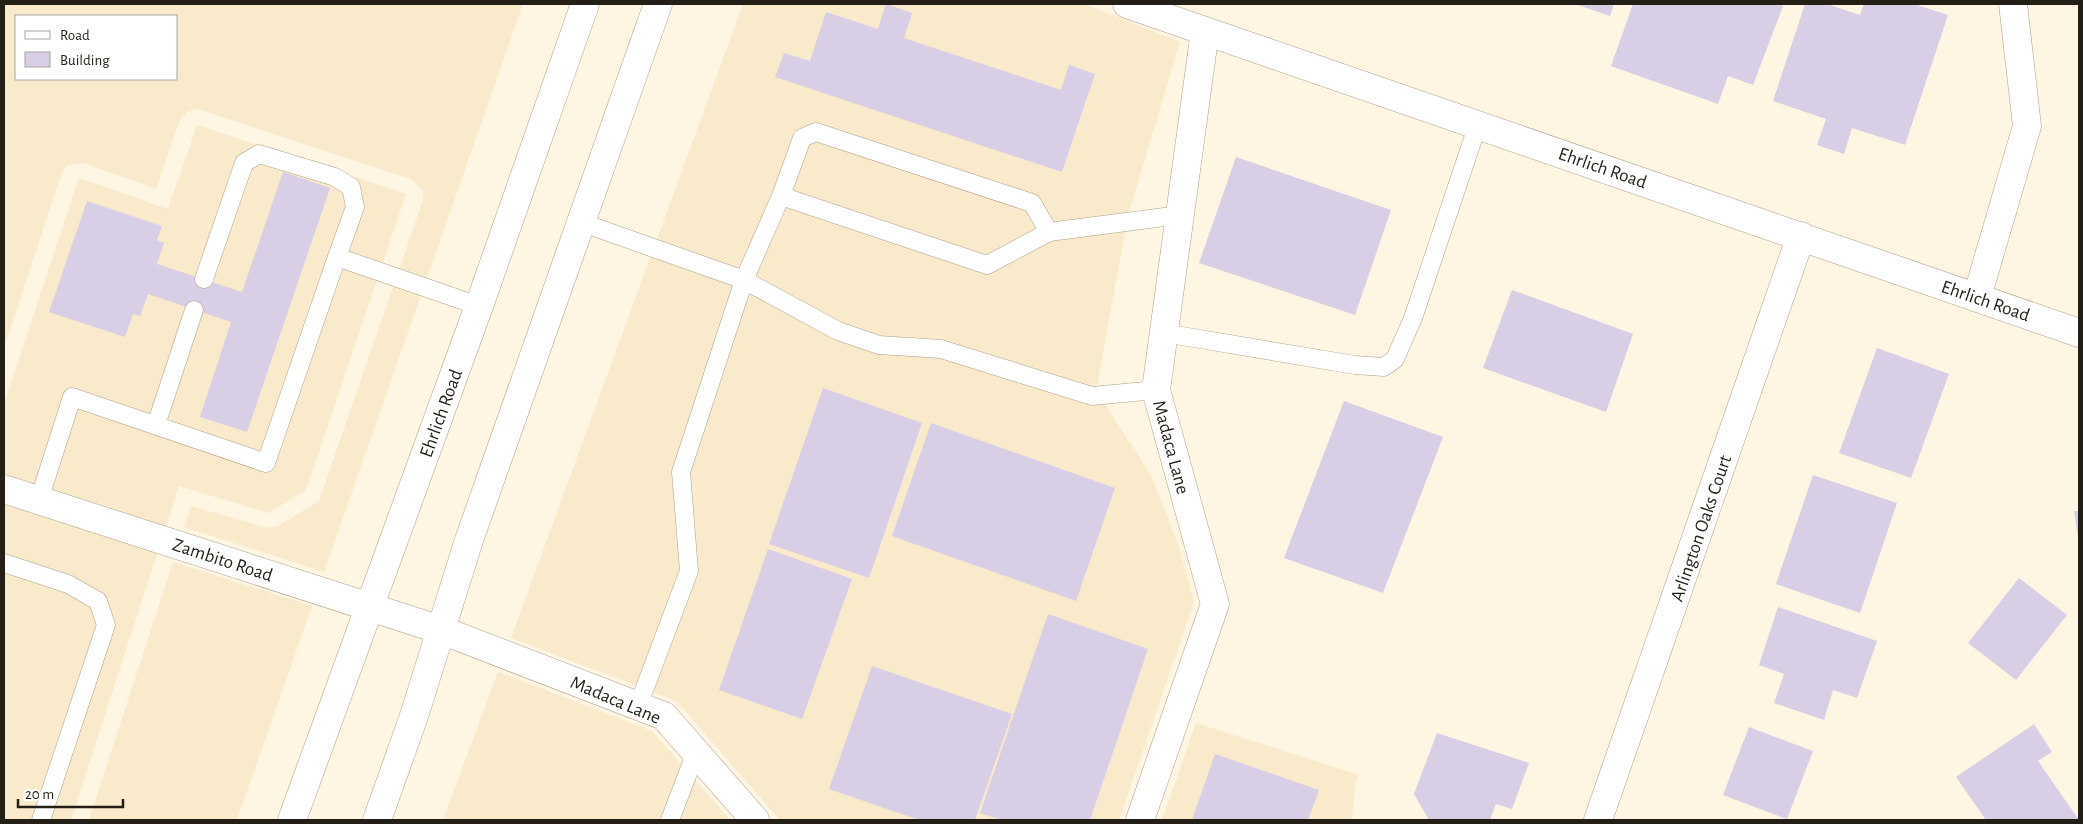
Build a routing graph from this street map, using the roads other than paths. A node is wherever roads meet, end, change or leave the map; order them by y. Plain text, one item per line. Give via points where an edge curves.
1 (585, 4) edge
2 (658, 4) edge
3 (1126, 4) edge
4 (2013, 4) edge
5 (1205, 31) junction
6 (1478, 124) junction
7 (781, 196) junction
8 (1180, 215) junction
9 (580, 222) junction
10 (1049, 232) junction
11 (1801, 236) junction
12 (337, 257) junction
13 (204, 280) dead end
14 (744, 280) junction
15 (1978, 297) junction
16 (479, 306) junction
17 (194, 310) dead end
18 (1164, 333) junction
19 (2079, 333) edge
20 (1156, 390) junction
21 (156, 425) junction
22 (4, 489) edge
23 (38, 500) junction
24 (4, 563) edge
25 (370, 606) junction
26 (441, 630) junction
27 (638, 706) junction
28 (696, 752) junction
29 (42, 820) edge
30 (292, 820) edge
31 (377, 820) edge
32 (670, 820) edge
33 (755, 820) edge
34 (1140, 820) edge
35 (1598, 820) edge

1 - 16 street, Ehrlich Road
2 - 9 street
3 - 5 street, Ehrlich Road
4 - 15 street via 2027,126
5 - 6 street, Ehrlich Road
5 - 8 street, Madaca Lane
6 - 11 street, Ehrlich Road
6 - 18 lane via 1412,318 1395,359 1384,367
7 - 10 lane via 987,265
7 - 10 lane via 802,138 816,132 1032,203
7 - 14 lane
8 - 10 lane
8 - 18 street, Madaca Lane
9 - 14 lane
9 - 26 street via 469,540
11 - 15 street, Ehrlich Road
11 - 35 street, Arlington Oaks Court
12 - 13 lane via 355,207 351,187 335,177 260,154 244,163
12 - 16 lane
12 - 21 lane via 266,463
14 - 20 lane via 838,331 879,345 941,349 1092,396
14 - 27 lane via 681,472 689,571
15 - 19 street, Ehrlich Road
16 - 25 street, Ehrlich Road
17 - 21 lane
18 - 20 street, Madaca Lane
20 - 34 street, Madaca Lane via 1215,604
21 - 23 lane via 72,397
22 - 23 street, Zambito Road
23 - 25 street, Zambito Road
24 - 29 lane via 68,584 98,601 106,625
25 - 26 street, Zambito Road
25 - 30 street, Ehrlich Road
26 - 27 street, Madaca Lane
26 - 31 street
27 - 28 street, Madaca Lane via 664,716
28 - 32 lane
28 - 33 street, Madaca Lane

